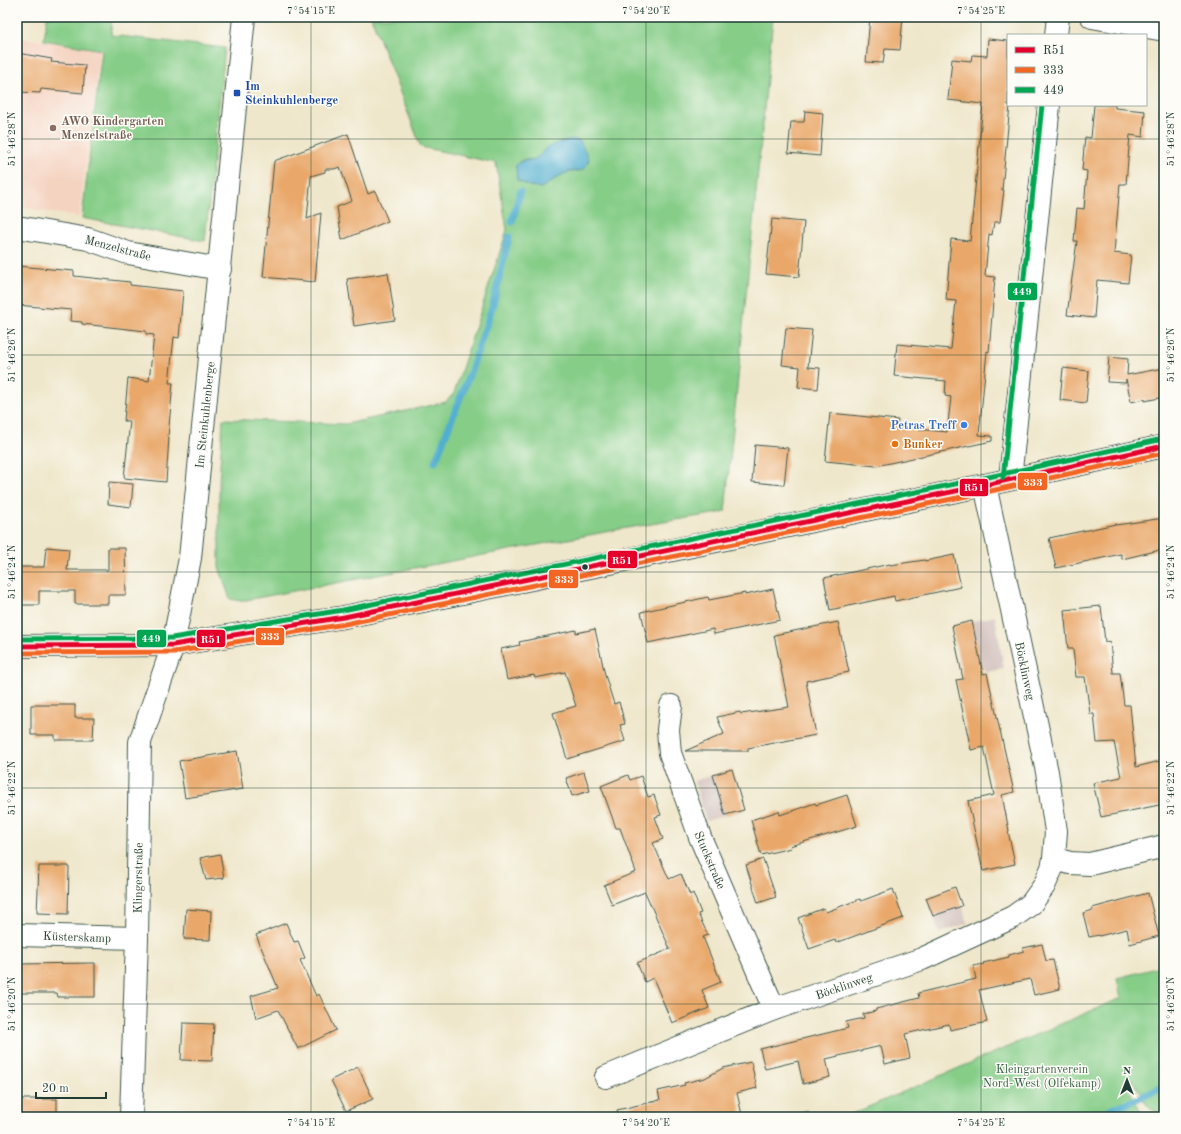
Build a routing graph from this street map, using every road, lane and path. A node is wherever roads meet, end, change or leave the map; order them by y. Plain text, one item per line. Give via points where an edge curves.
1 (244, 17) edge
2 (1058, 17) edge
3 (1092, 17) edge
4 (1164, 30) edge
5 (1056, 34) edge
6 (1049, 106) edge
7 (17, 227) edge
8 (220, 269) junction
9 (1164, 446) edge
10 (1010, 479) junction
11 (985, 485) junction
12 (173, 645) junction
13 (17, 646) edge
14 (671, 706) dead end
15 (1164, 846) edge
16 (1054, 859) junction
17 (17, 935) edge
18 (137, 938) junction
19 (774, 1009) junction
20 (606, 1077) dead end
21 (132, 1117) edge

1 - 8 street, Im Steinkuhlenberge
2 - 5 street
3 - 4 street
6 - 10 street
7 - 8 street, Menzelstraße via 88,239 128,253
8 - 12 street, Im Steinkuhlenberge via 190,558
9 - 10 street
10 - 11 street
11 - 12 street via 344,617
11 - 16 street, Böcklinweg via 1047,772 1056,831
12 - 13 street
12 - 18 street, Klingerstraße via 140,742
14 - 19 street, Stuckstraße via 668,730 670,753 700,836
15 - 16 street via 1090,864
16 - 19 street, Böcklinweg via 1044,886 1031,904 1013,917 922,960
17 - 18 street, Küsterskamp
18 - 21 street, Klingerstraße
19 - 20 street, Böcklinweg

